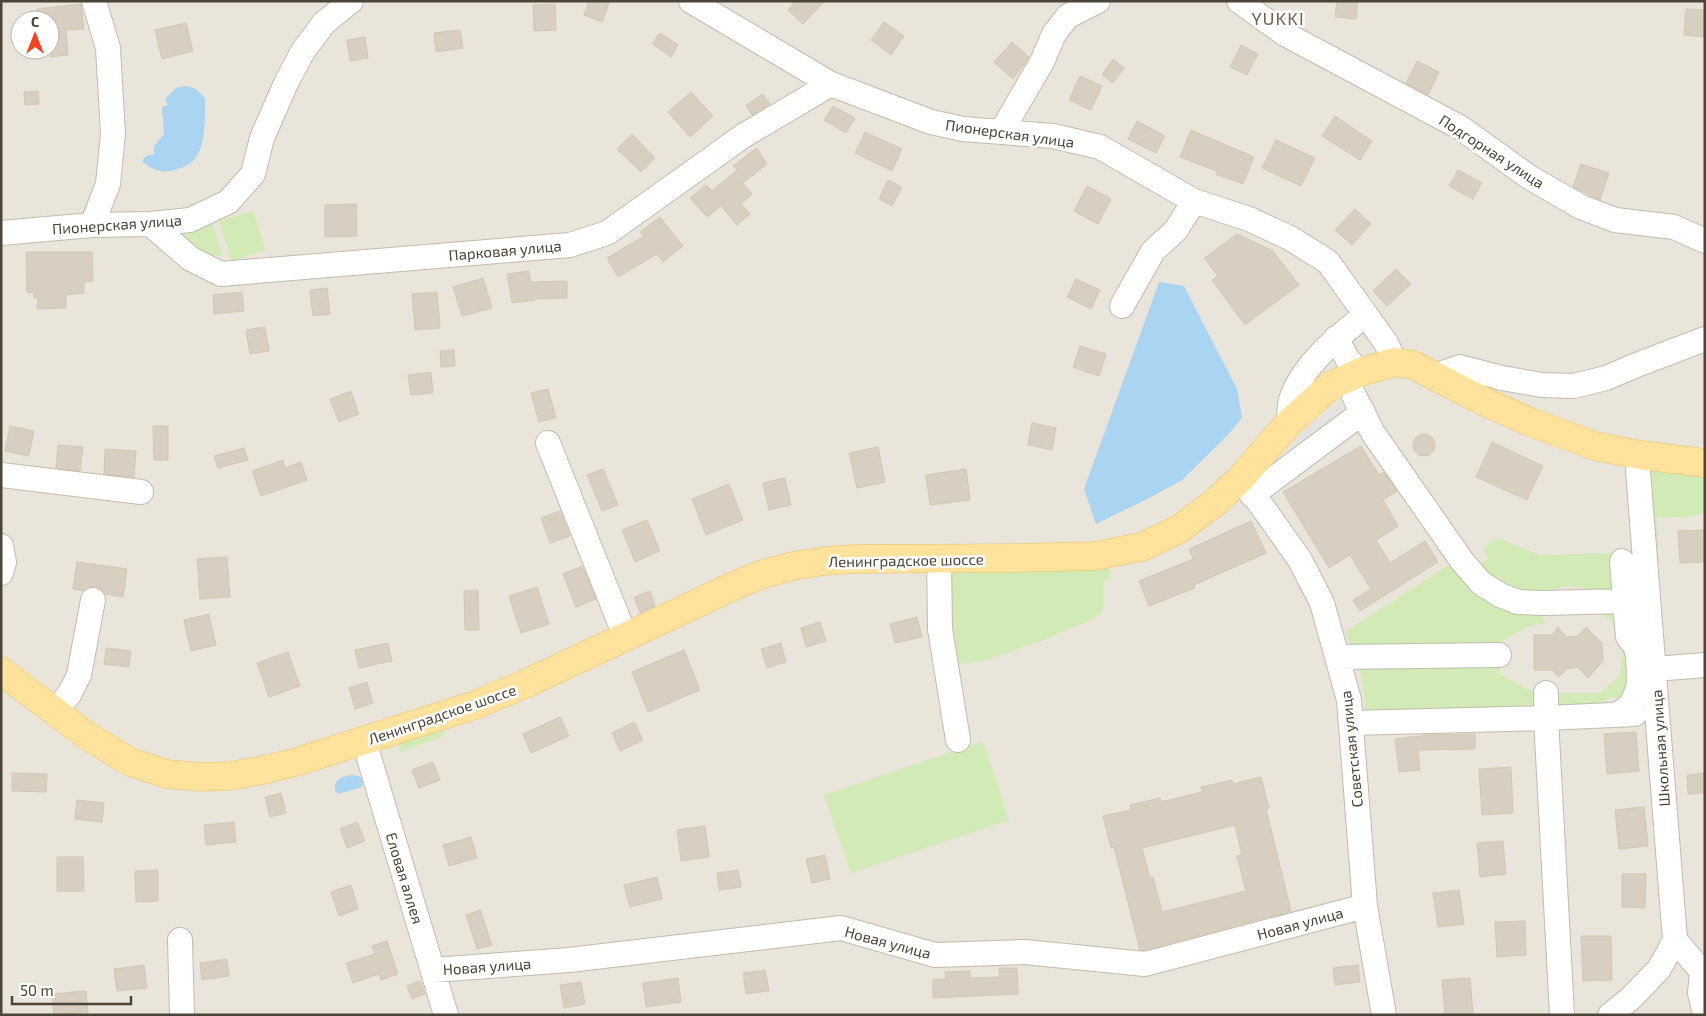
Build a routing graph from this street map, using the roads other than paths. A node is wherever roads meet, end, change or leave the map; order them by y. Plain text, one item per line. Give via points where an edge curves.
1 (94, 1) edge
2 (351, 1) edge
3 (691, 1) edge
4 (1098, 1) edge
5 (1239, 1) edge
6 (831, 84) junction
7 (1001, 132) junction
8 (1194, 201) junction
9 (150, 224) junction
10 (92, 225) junction
11 (1, 233) edge
12 (1705, 241) edge
13 (1122, 306) dead end
14 (1365, 315) junction
15 (1336, 338) junction
16 (1705, 338) edge
17 (1395, 362) junction
18 (1353, 375) junction
19 (1434, 376) junction
20 (1363, 412) junction
21 (1288, 423) junction
22 (548, 443) dead end
23 (1640, 455) junction
24 (1705, 464) edge
25 (1, 476) edge
26 (1245, 488) junction
27 (141, 492) dead end
28 (1, 546) edge
29 (939, 558) junction
30 (1622, 561) dead end
31 (1, 573) edge
32 (93, 600) dead end
33 (1625, 601) junction
34 (626, 638) junction
35 (1499, 655) dead end
36 (1337, 657) junction
37 (1705, 665) edge
38 (1655, 669) junction
39 (1, 672) edge
40 (1546, 694) dead end
41 (55, 712) junction
42 (1657, 713) junction
43 (1618, 714) junction
44 (1546, 718) junction
45 (1351, 723) junction
46 (958, 740) dead end
47 (364, 741) junction
48 (1365, 906) junction
49 (180, 940) dead end
50 (1675, 940) junction
51 (434, 970) junction
52 (1703, 973) edge
53 (1705, 1014) edge
54 (182, 1015) edge
55 (446, 1015) edge
56 (1384, 1015) edge
57 (1562, 1015) edge
58 (1610, 1015) edge

1 - 10 street via 108,48 113,134 108,184
2 - 9 street, Пионерская улица via 324,23 303,51 262,138 253,174 228,202 190,220
3 - 6 street, Пионерская улица
4 - 7 street via 1068,16 1054,34 1042,62
5 - 12 street, Подгорная улица via 1285,34 1462,128 1529,177 1581,206 1615,220 1674,227
6 - 7 street, Пионерская улица via 931,122
6 - 9 street, Парковая улица via 743,136 607,232 570,245 222,274 191,259
7 - 8 street, Пионерская улица via 1053,136 1100,147
8 - 13 street via 1176,230 1153,251
8 - 14 street, Пионерская улица via 1249,219 1290,238 1328,262
9 - 10 street, Пионерская улица
10 - 11 street, Пионерская улица
14 - 15 street
14 - 17 street, Пионерская улица via 1386,343
15 - 18 street
15 - 21 street via 1302,378 1291,399
16 - 19 street via 1606,378 1574,386 1542,385 1460,367
17 - 18 main road, Ленинградское шоссе
17 - 19 main road via 1413,365
18 - 20 street
18 - 21 main road, Ленинградское шоссе via 1330,386
19 - 23 main road via 1530,422 1595,446
20 - 26 street
20 - 33 street via 1383,449 1481,583 1518,602
21 - 26 main road, Ленинградское шоссе
22 - 34 street
23 - 24 main road
23 - 38 street, Школьная улица via 1638,471
25 - 27 street
26 - 29 main road, Ленинградское шоссе via 1213,504 1178,530 1141,547 1094,556
26 - 36 street, Советская улица via 1300,560 1322,603
28 - 31 street via 4,562
29 - 34 main road, Ленинградское шоссе via 853,559 793,566 736,585
29 - 46 street via 940,629
30 - 33 street
32 - 41 street via 78,676
33 - 43 street via 1628,637 1638,654 1639,681 1631,705
34 - 47 main road, Ленинградское шоссе via 489,700
35 - 36 street
36 - 45 street, Советская улица via 1349,700
37 - 38 street
38 - 42 street, Школьная улица
39 - 41 main road, Ленинградское шоссе
40 - 44 street
41 - 47 main road, Ленинградское шоссе via 130,762 167,774 202,777 255,772
42 - 43 street
42 - 50 street, Школьная улица
43 - 44 street
44 - 45 street
44 - 57 street
45 - 48 street, Советская улица
47 - 51 street, Еловая аллея
48 - 51 street, Новая улица via 1145,964 1025,952 935,956 841,928 569,960
48 - 56 street, Советская улица
49 - 54 street
50 - 52 street
50 - 58 street via 1659,969
51 - 55 street, Еловая аллея
52 - 53 street via 1700,993

